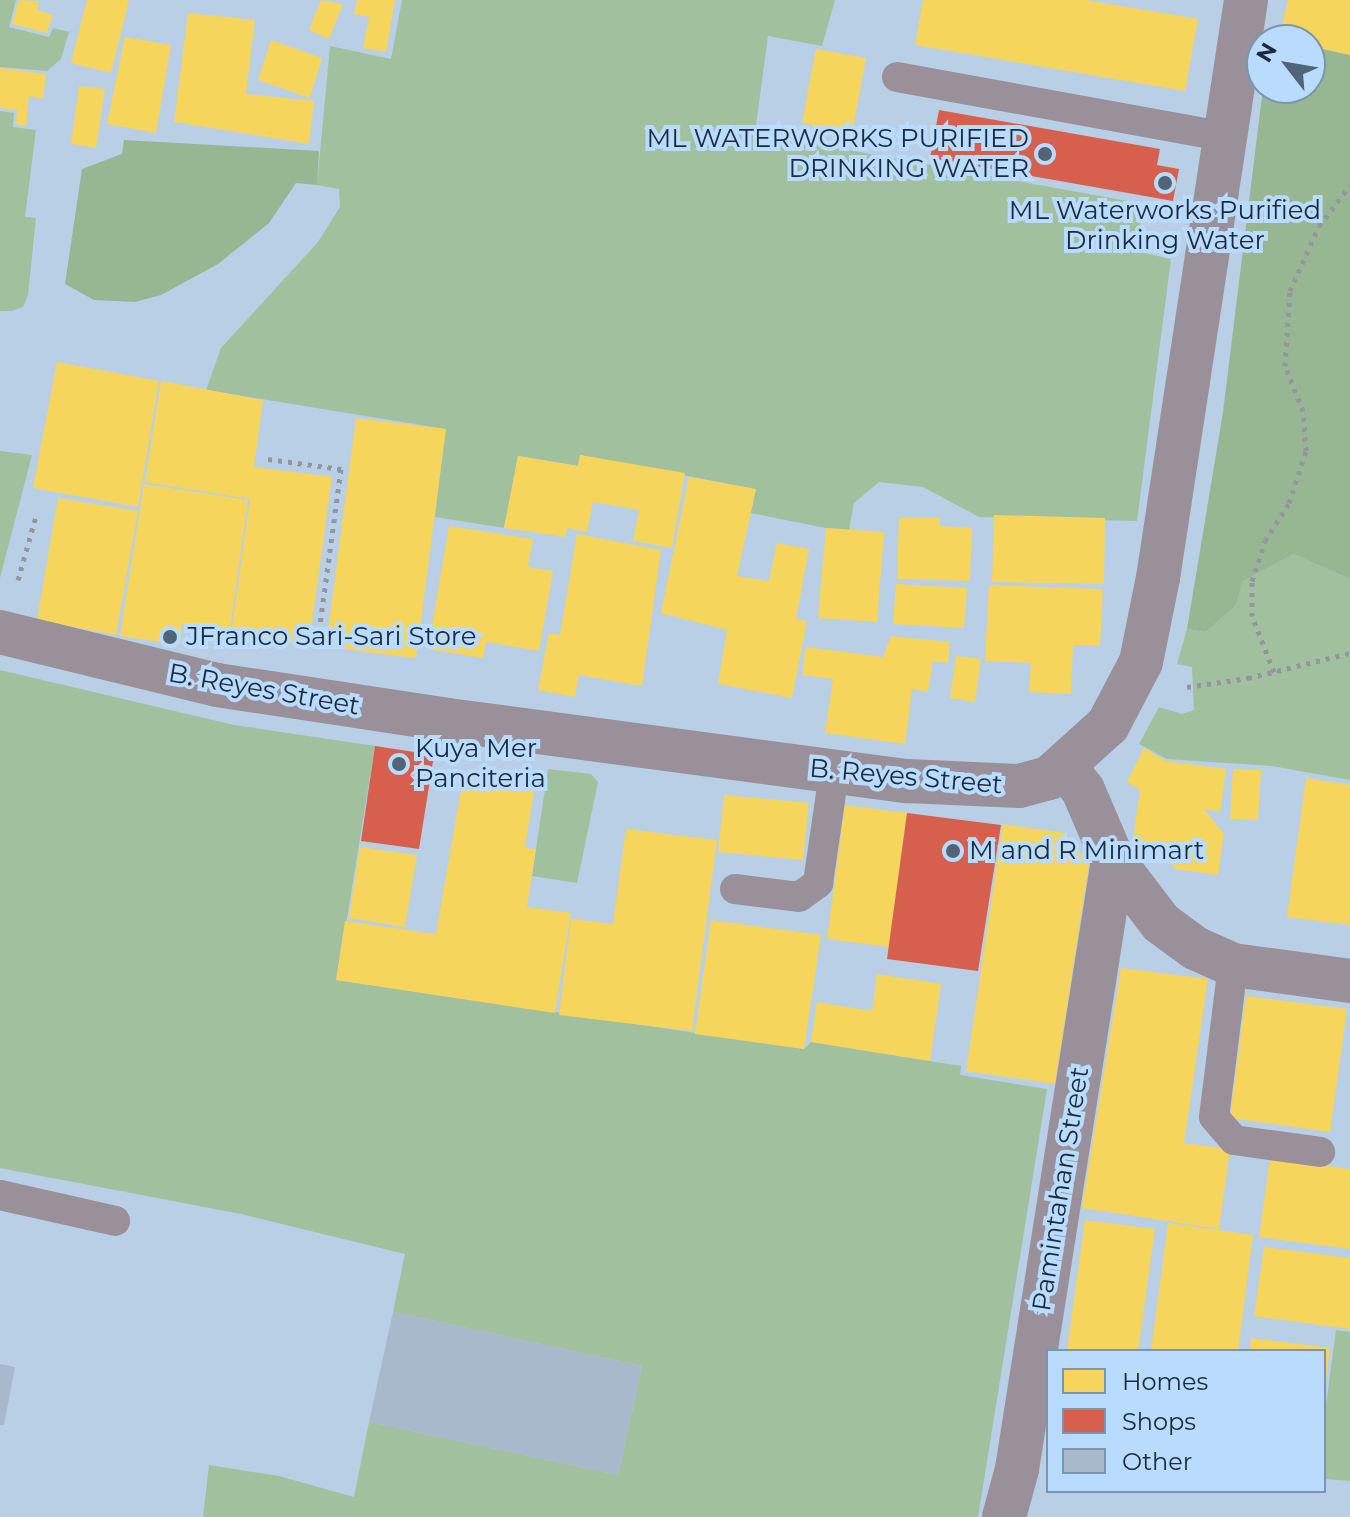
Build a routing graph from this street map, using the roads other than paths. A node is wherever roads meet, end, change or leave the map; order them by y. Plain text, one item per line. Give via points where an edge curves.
1 (1246, 0) edge
2 (897, 77) dead end
3 (1223, 136) junction
4 (1, 632) edge
5 (1066, 769) junction
6 (834, 773) junction
7 (1113, 860) junction
8 (735, 889) dead end
9 (1233, 965) junction
10 (1350, 981) edge
11 (1320, 1152) dead end
12 (0, 1195) edge
13 (115, 1221) dead end
14 (1004, 1517) edge

1 - 3 street, B. Reyes Street
2 - 3 lane
3 - 5 street, B. Reyes Street via 1141,662 1108,725
4 - 6 street, B. Reyes Street via 128,666 309,699
5 - 6 street, B. Reyes Street via 1019,786
5 - 7 street via 1083,790
6 - 8 lane via 818,883 799,897
7 - 9 street via 1161,923 1195,948
7 - 14 street, Pamintahan Street via 1017,1469
9 - 10 street
9 - 11 lane via 1214,1117 1234,1140
12 - 13 lane

